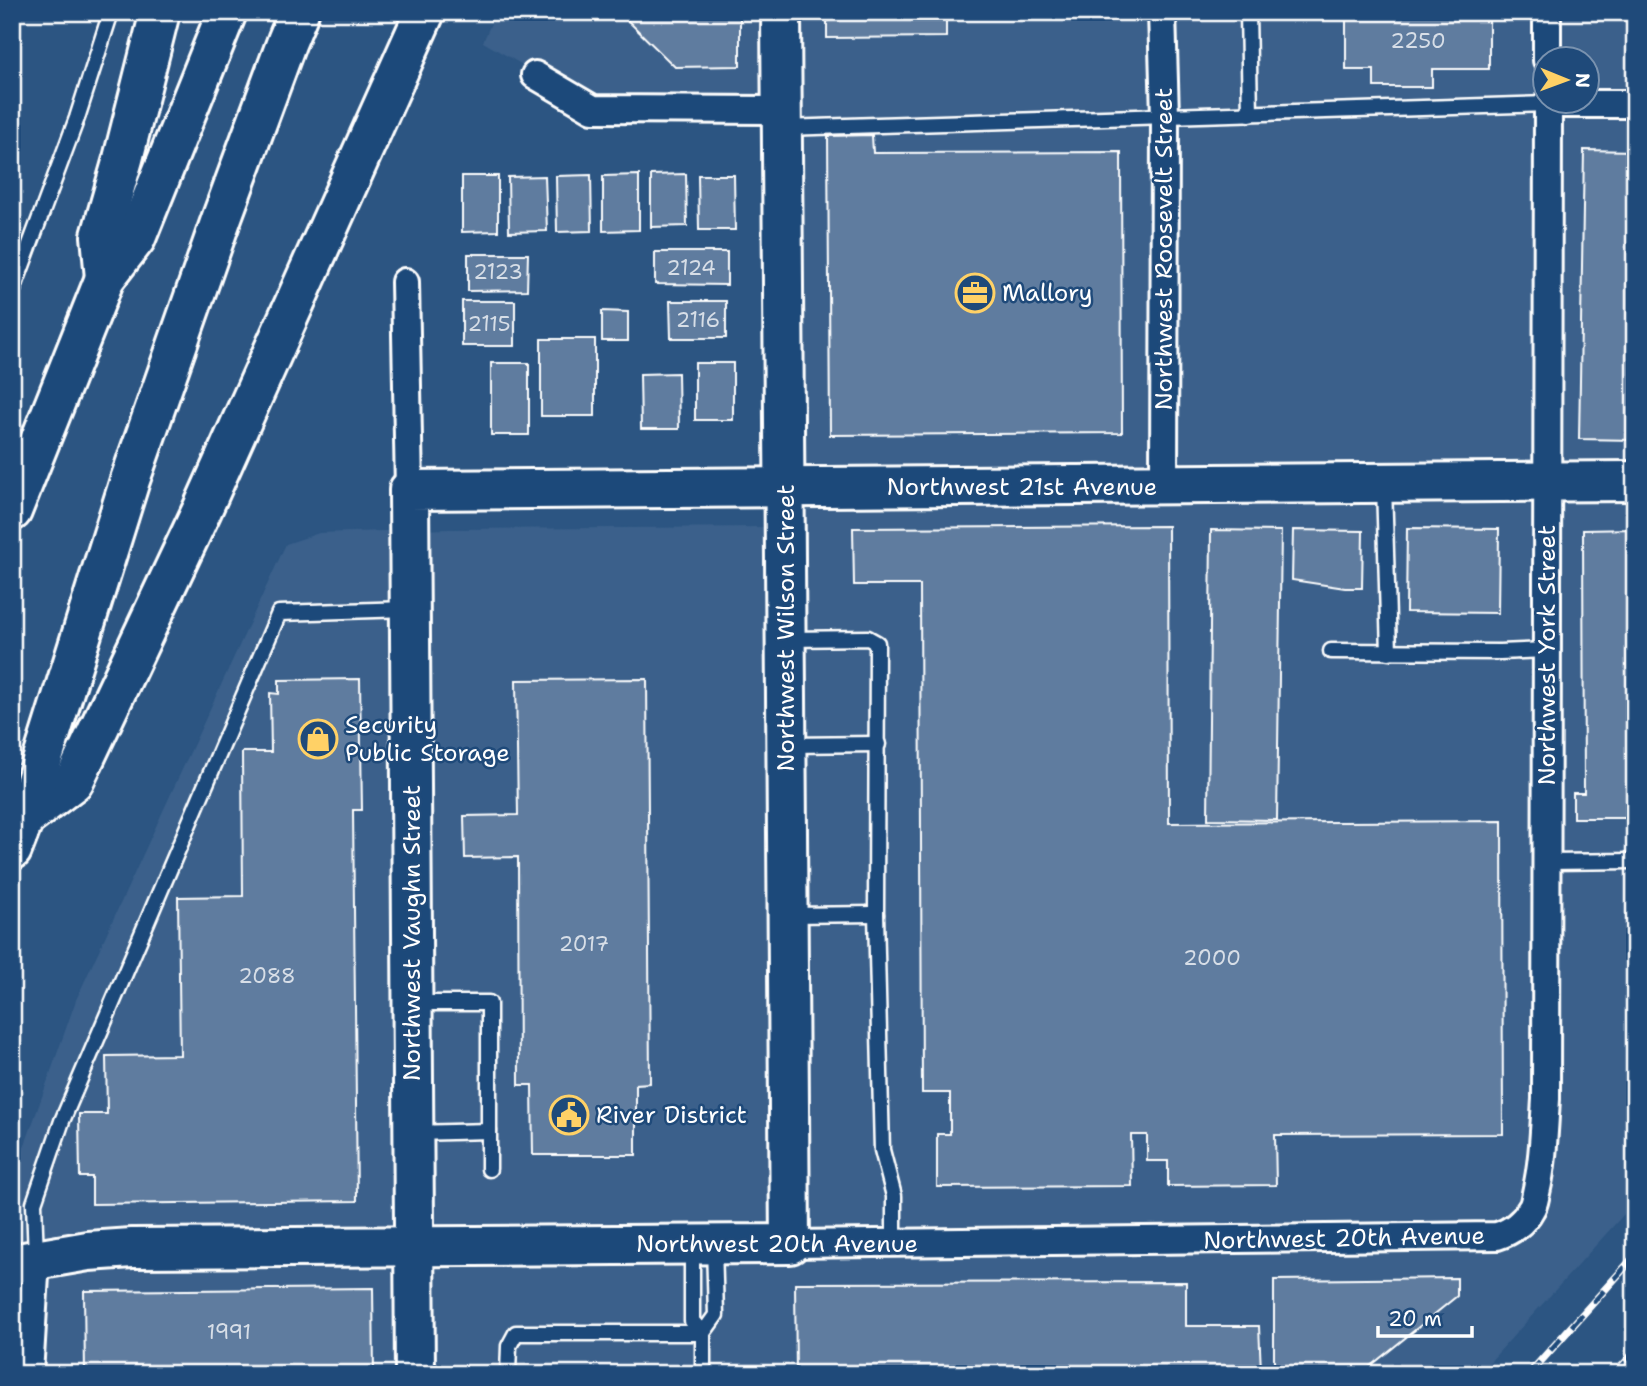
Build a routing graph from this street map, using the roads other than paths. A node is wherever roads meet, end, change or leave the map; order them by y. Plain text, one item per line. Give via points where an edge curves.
1 (111, 12) edge
2 (160, 12) edge
3 (227, 12) edge
4 (299, 12) edge
5 (425, 12) edge
6 (781, 12) edge
7 (1162, 12) edge
8 (1248, 12) edge
9 (1546, 12) edge
10 (1547, 46) edge
11 (536, 75) dead end
12 (1532, 104) edge
13 (1602, 104) edge
14 (1635, 104) edge
15 (1250, 114) junction
16 (1164, 116) junction
17 (1548, 116) edge
18 (782, 119) junction
19 (105, 278) junction
20 (405, 282) dead end
21 (12, 293) edge
22 (1635, 481) edge
23 (1547, 482) junction
24 (1384, 484) junction
25 (1164, 486) junction
26 (785, 488) junction
27 (409, 491) junction
28 (12, 511) edge
29 (410, 608) junction
30 (786, 639) junction
31 (1547, 650) junction
32 (1331, 651) dead end
33 (1389, 652) junction
34 (878, 744) junction
35 (787, 745) junction
36 (18, 835) edge
37 (1635, 861) edge
38 (1547, 862) junction
39 (876, 914) junction
40 (788, 915) junction
41 (413, 1003) junction
42 (489, 1131) junction
43 (414, 1133) junction
44 (489, 1169) dead end
45 (1532, 1208) joint
46 (894, 1243) junction
47 (790, 1244) junction
48 (703, 1245) junction
49 (414, 1247) junction
50 (24, 1261) edge
51 (703, 1333) junction
52 (29, 1374) edge
53 (415, 1374) edge
54 (508, 1374) edge
55 (703, 1374) edge

1 - 21 lane
2 - 19 main road via 101,236
3 - 19 main road via 136,238
4 - 36 main road via 134,467
5 - 36 main road via 202,510 74,781
6 - 18 main road, Northwest Wilson Street
7 - 16 street, Northwest Roosevelt Street
8 - 15 lane
9 - 10 street
11 - 18 street via 593,109
12 - 15 lane
13 - 14 street
15 - 16 lane
16 - 18 lane
16 - 25 street, Northwest Roosevelt Street
17 - 23 street, Northwest York Street
18 - 26 main road, Northwest Wilson Street
19 - 28 main road
20 - 27 street, Northwest Vaughn Street
22 - 23 main road, Northwest 21st Avenue
23 - 24 main road, Northwest 21st Avenue
23 - 31 street, Northwest York Street
24 - 25 main road, Northwest 21st Avenue
24 - 33 lane
25 - 26 main road, Northwest 21st Avenue
26 - 27 main road, Northwest 21st Avenue
26 - 30 main road, Northwest Wilson Street
27 - 29 main road, Northwest Vaughn Street
29 - 41 main road, Northwest Vaughn Street
29 - 50 lane via 279,613 62,1121 34,1203
30 - 34 lane via 868,638 877,643
30 - 35 main road, Northwest Wilson Street
31 - 33 lane
31 - 38 street, Northwest York Street
32 - 33 lane
34 - 35 lane
34 - 39 lane
35 - 40 main road, Northwest Wilson Street
37 - 38 lane
38 - 45 street, Northwest York Street via 1546,1100
39 - 40 lane
39 - 46 lane via 882,1150 894,1196
40 - 47 main road, Northwest Wilson Street
41 - 42 lane via 489,1003
41 - 43 main road, Northwest Vaughn Street
42 - 43 lane
42 - 44 lane
43 - 49 main road, Northwest Vaughn Street
45 - 46 street, Northwest 20th Avenue via 1508,1233 1497,1236
46 - 47 street, Northwest 20th Avenue
47 - 48 main road, Northwest 20th Avenue
48 - 49 main road, Northwest 20th Avenue
48 - 51 lane via 692,1321
48 - 51 lane via 716,1315
49 - 50 main road, Northwest 20th Avenue via 132,1248
49 - 53 main road, Northwest Vaughn Street
50 - 52 street
51 - 54 lane via 516,1333 509,1346
51 - 55 lane

